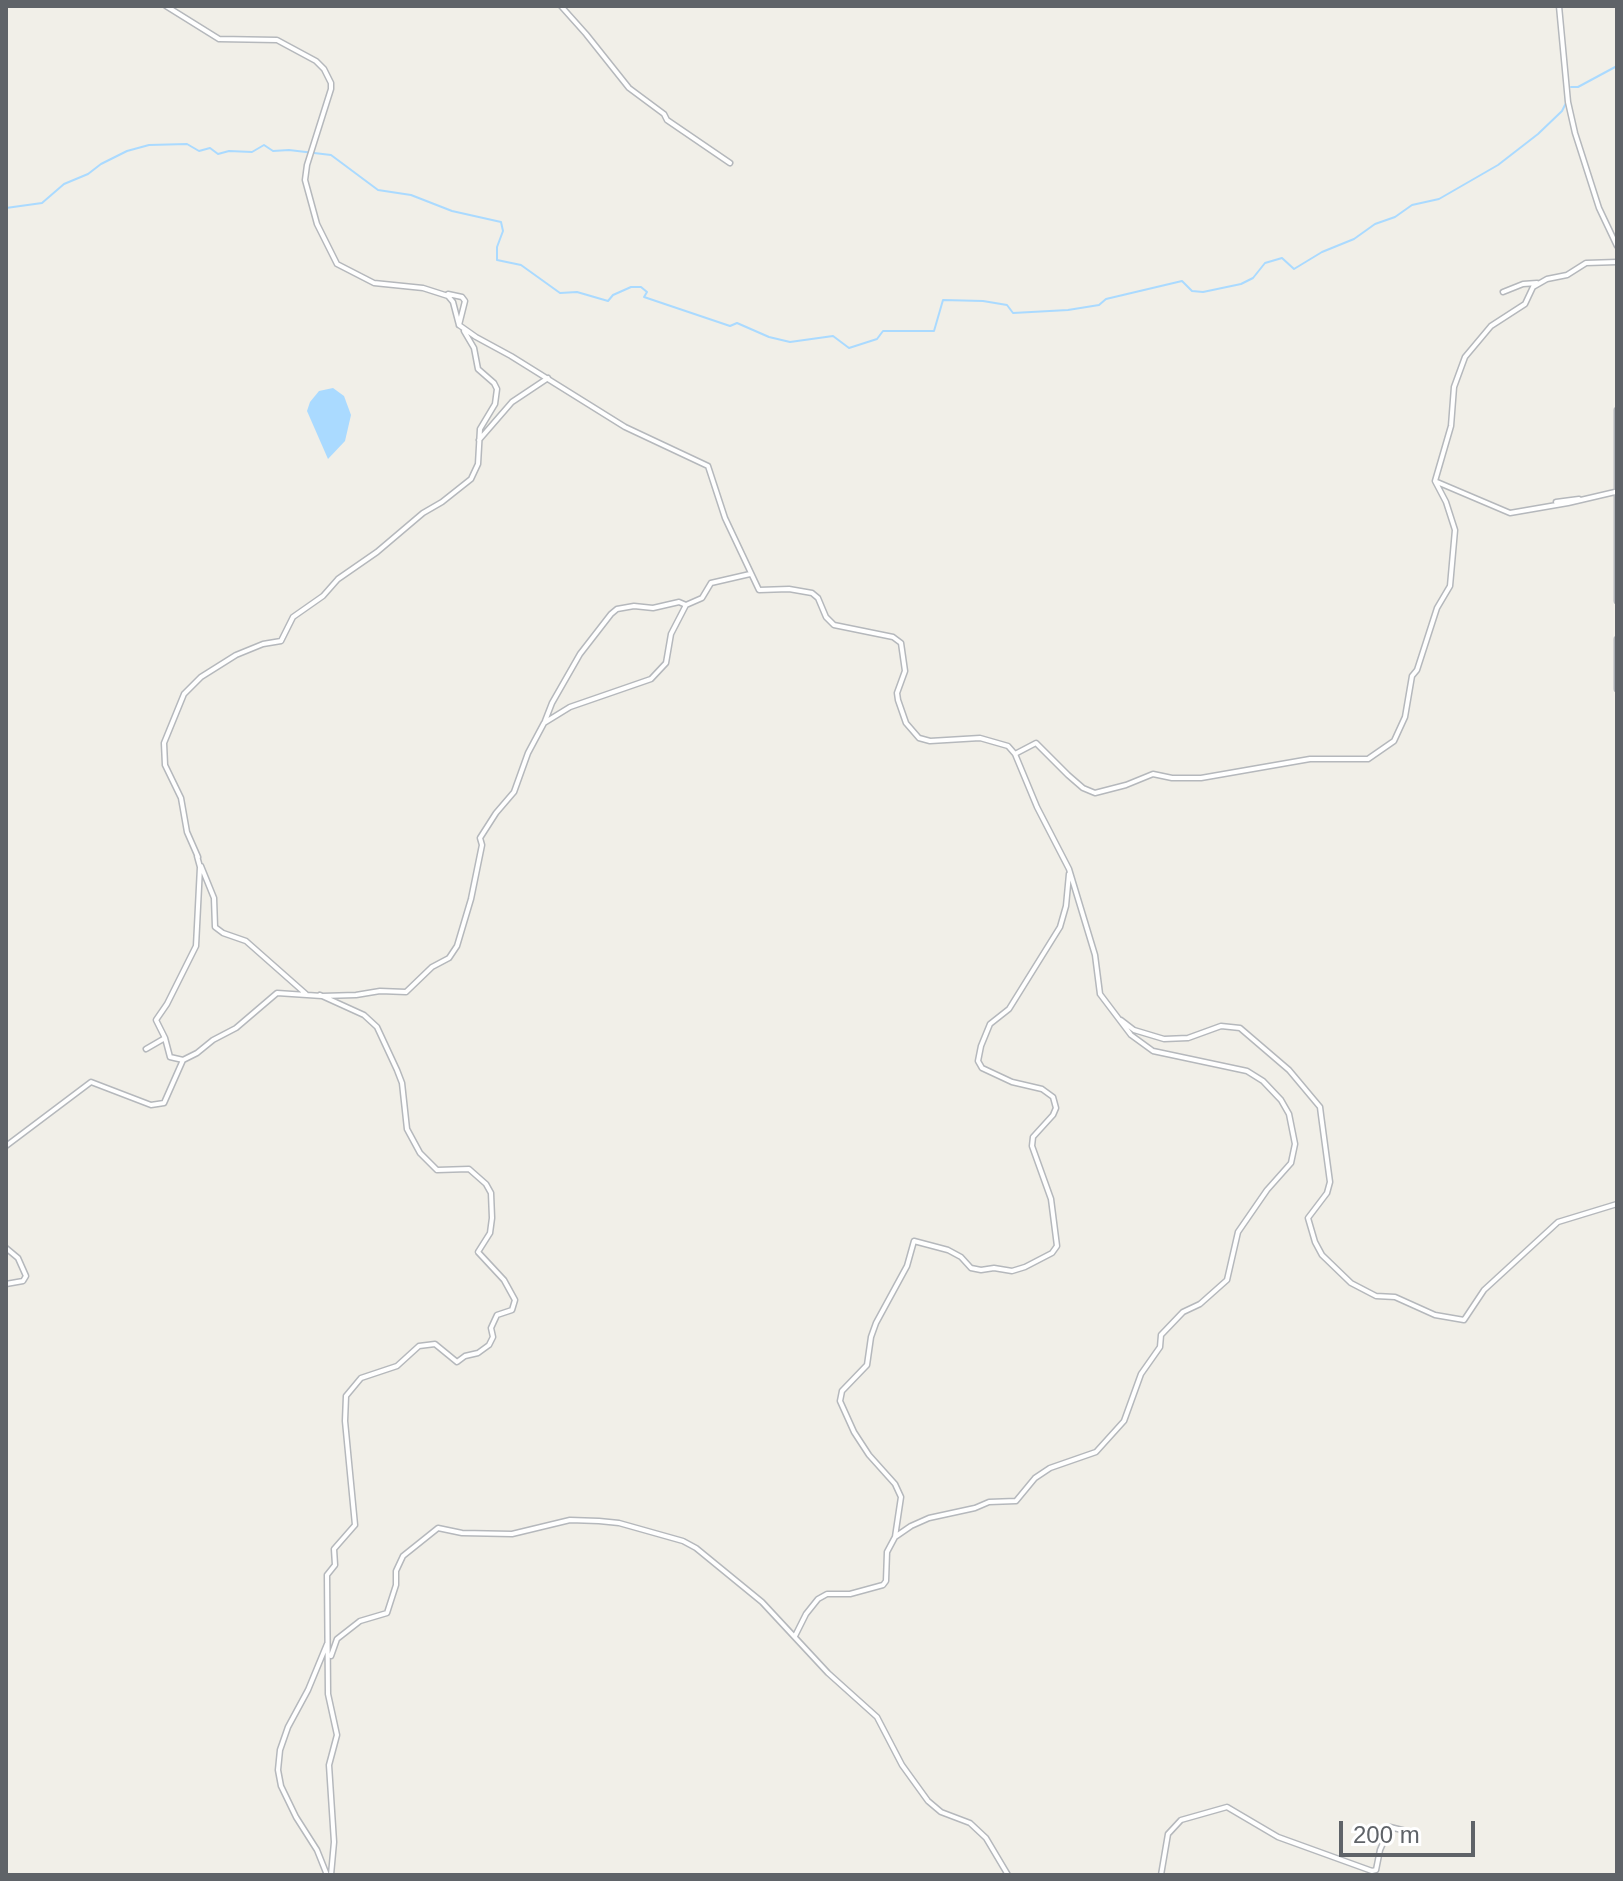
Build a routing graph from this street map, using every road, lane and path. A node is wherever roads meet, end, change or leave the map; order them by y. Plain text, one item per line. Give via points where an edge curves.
1 (166, 6) edge
2 (561, 6) edge
3 (1559, 6) edge
4 (730, 163) dead end
5 (1617, 246) edge
6 (1617, 262) edge
7 (1540, 283) junction
8 (1503, 292) dead end
9 (442, 294) junction
10 (459, 325) junction
11 (548, 378) junction
12 (1617, 410) edge
13 (478, 441) junction
14 (1435, 481) junction
15 (1617, 492) edge
16 (750, 574) junction
17 (1617, 601) edge
18 (686, 605) junction
19 (1617, 639) edge
20 (1617, 689) edge
21 (544, 723) junction
22 (1015, 754) junction
23 (197, 856) junction
24 (1069, 869) junction
25 (320, 995) junction
26 (308, 996) junction
27 (1119, 1019) junction
28 (165, 1038) junction
29 (146, 1049) dead end
30 (183, 1060) junction
31 (6, 1146) edge
32 (1617, 1204) edge
33 (6, 1248) edge
34 (6, 1284) edge
35 (895, 1537) junction
36 (795, 1636) junction
37 (330, 1638) junction
38 (329, 1662) junction
39 (1410, 1832) dead end
40 (329, 1875) edge
41 (1008, 1875) edge
42 (1161, 1875) edge

1 - 9 street via 219,39 277,40 324,69 331,89 305,172 321,235 337,264 374,283
2 - 4 street via 629,88
3 - 5 street via 1575,133
6 - 7 street via 1586,263
7 - 8 street
7 - 14 street via 1525,304 1491,326 1465,357
9 - 10 street via 452,300
9 - 10 street via 465,301
10 - 11 street
10 - 13 street via 474,348 478,369 497,389
11 - 13 street via 512,402
11 - 16 street via 625,427 708,466
12 - 15 street
13 - 23 street via 476,472 463,487 293,617 281,641 236,655 184,694 164,743 165,765 181,798
14 - 15 street via 1507,512
14 - 22 street via 1455,530 1450,586 1412,676 1399,734 1375,757 1310,759 1201,778 1153,774 1098,793 1068,775 1036,743
15 - 17 street
16 - 18 street via 711,583 702,598
16 - 22 street via 761,590 815,594 834,625 900,641 905,671 898,700 906,723 919,738 980,738 1008,746
18 - 21 street via 671,634 666,663 651,679 570,707
18 - 21 street via 617,609 580,654
19 - 20 street
21 - 25 street via 514,792 480,838 471,899 453,954 406,992
22 - 24 street
23 - 26 street via 214,898 215,927 246,941
23 - 28 street via 196,946 156,1020
24 - 27 street via 1095,955 1100,994
24 - 35 street via 1060,927 1009,1009 990,1024 978,1061 982,1068 1053,1097 1053,1115 1033,1137 1032,1146 1051,1199 1057,1246 1025,1267 981,1270 948,1250 914,1241 907,1266 876,1323 867,1365 842,1391 840,1401 854,1432 901,1497
25 - 26 street
25 - 37 street via 364,1015 377,1027 402,1083 407,1129 420,1153 437,1170 469,1169 486,1184 492,1218 478,1252 515,1300 512,1310 497,1315 489,1345 478,1353 457,1362 435,1344 419,1346 397,1366 361,1378 346,1396 355,1525 334,1549 335,1565 327,1575
26 - 30 street via 272,994 236,1028
27 - 32 street via 1164,1039 1188,1038 1221,1026 1240,1028 1289,1070 1320,1107 1330,1182 1308,1218 1315,1242 1351,1283 1376,1296 1395,1297 1435,1315 1464,1320 1491,1282 1558,1222
27 - 35 street via 1153,1051 1247,1071 1263,1081 1289,1114 1295,1144 1291,1163 1238,1232 1227,1280 1161,1335 1124,1421 1096,1452 1050,1468 1016,1501 989,1502 929,1518
28 - 29 street
28 - 30 street via 168,1055
30 - 31 street via 164,1103 151,1105 91,1082
33 - 34 street via 26,1276
35 - 36 street via 887,1552 883,1585 818,1599
36 - 38 street via 762,1602 683,1541 619,1523 570,1520 512,1534 438,1528 403,1556 387,1613 360,1621 337,1639
36 - 41 street via 877,1717 928,1801 970,1823 986,1838
37 - 38 street
37 - 40 street via 288,1727 278,1770 296,1817
38 - 40 street via 328,1694 337,1735 329,1765 334,1842
39 - 42 street via 1390,1827 1372,1871 1278,1837 1227,1807 1181,1820 1168,1834

